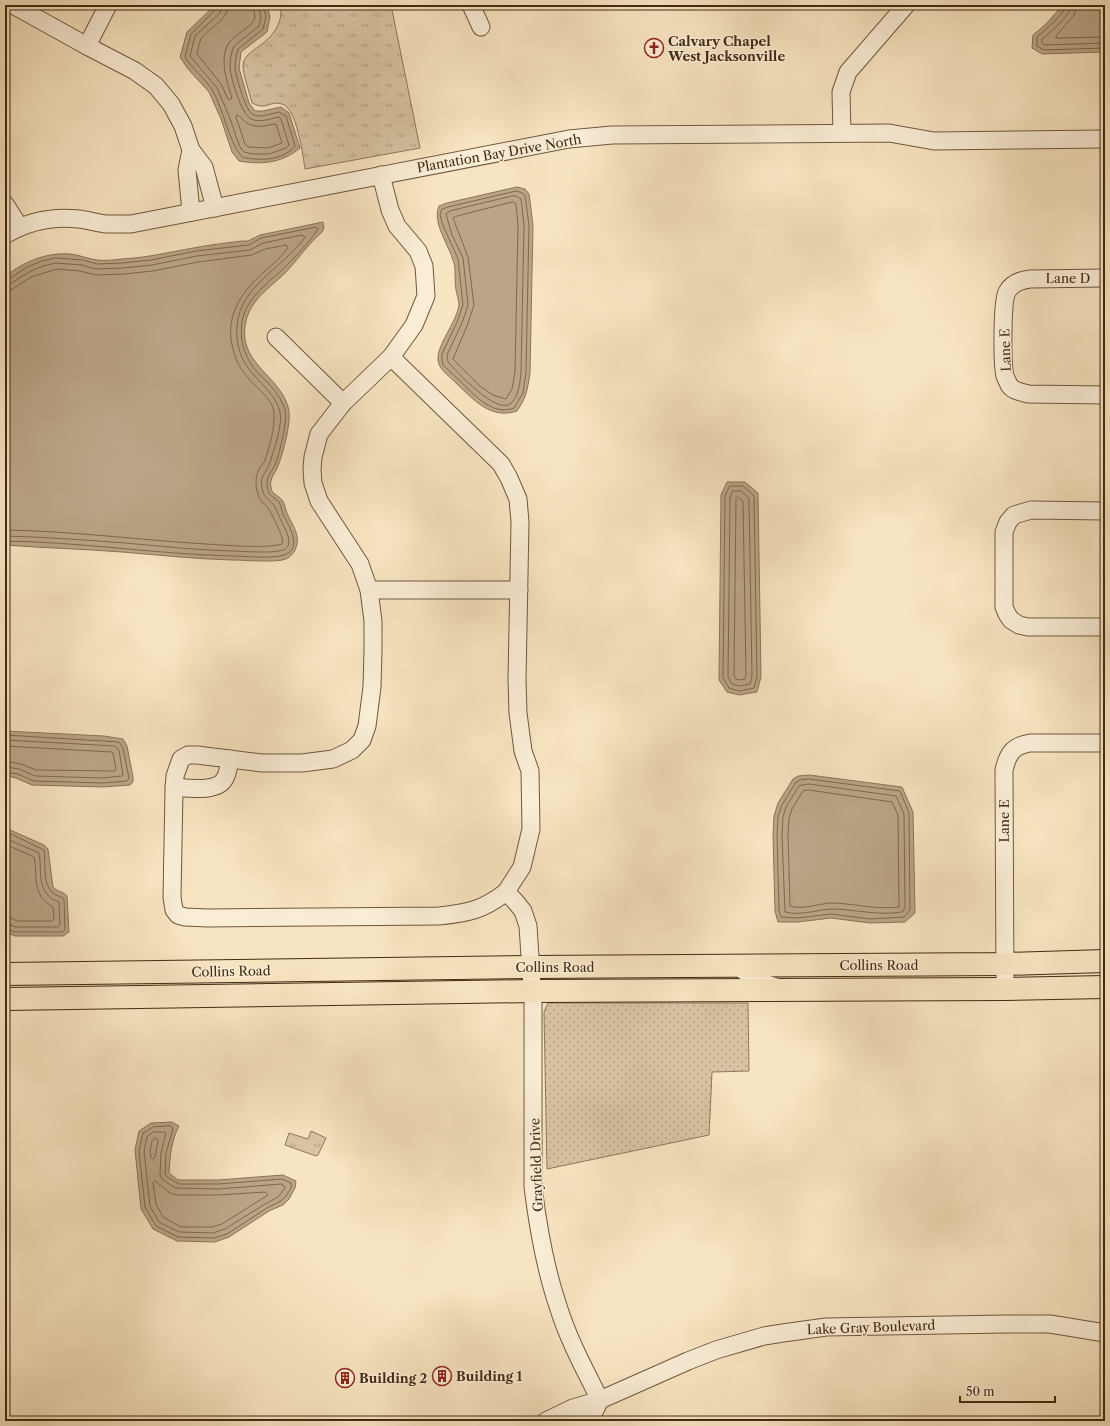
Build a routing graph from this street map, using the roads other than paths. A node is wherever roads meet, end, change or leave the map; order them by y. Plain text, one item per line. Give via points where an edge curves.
1 (13, 5) edge
2 (108, 5) edge
3 (471, 5) edge
4 (897, 9) edge
5 (481, 27) dead end
6 (87, 46) junction
7 (842, 133) junction
8 (1105, 139) edge
9 (191, 150) junction
10 (381, 175) junction
11 (5, 204) edge
12 (215, 208) junction
13 (191, 212) junction
14 (12, 231) edge
15 (1105, 278) edge
16 (1030, 279) joint
17 (276, 337) dead end
18 (391, 357) junction
19 (1105, 395) edge
20 (343, 403) junction
21 (1105, 511) edge
22 (369, 590) junction
23 (519, 590) junction
24 (1105, 627) edge
25 (1105, 743) edge
26 (230, 759) junction
27 (174, 787) junction
28 (506, 892) junction
29 (1105, 961) edge
30 (1005, 964) junction
31 (737, 966) junction
32 (530, 967) junction
33 (5, 974) edge
34 (1105, 987) edge
35 (1005, 989) junction
36 (784, 990) junction
37 (533, 991) junction
38 (5, 998) edge
39 (1105, 1334) edge
40 (600, 1400) junction
41 (546, 1421) edge
42 (580, 1421) edge

1 - 6 street
2 - 6 street
3 - 5 street
4 - 7 street via 848,72 841,92
6 - 9 street via 136,72 156,86 171,104
7 - 8 street, Plantation Bay Drive North via 888,133 934,141
7 - 10 street, Plantation Bay Drive North via 612,136 569,139
9 - 12 street via 204,167
9 - 13 street via 187,170
10 - 12 street, Plantation Bay Drive North
10 - 18 street via 390,210 397,226 418,251 426,278 426,296 419,314
11 - 14 street
12 - 13 street, Plantation Bay Drive North
13 - 14 street, Plantation Bay Drive North via 131,224 106,224 59,218 40,220
15 - 16 street, Lane D
16 - 19 street, Lane E via 1021,280 1006,293 1004,366 1005,377 1010,386 1028,394
17 - 20 street
18 - 20 street
18 - 23 street via 501,464 509,478 518,499
20 - 22 street via 319,434 313,457 313,483 319,501 360,564
21 - 24 street via 1031,510 1014,515 1004,532 1004,606 1011,620 1028,627
22 - 23 street
22 - 26 street via 373,621 372,687 368,726 362,740 352,750 333,759 302,763 262,763
23 - 28 street via 517,686 523,751 530,771 531,829 522,867
25 - 30 street, Lane E via 1021,744 1013,749 1007,759 1004,770
26 - 27 street via 226,778 219,785 204,788
26 - 27 street via 188,755 181,759
27 - 28 street via 172,897 174,910 178,915 208,918 439,916 466,913 492,902
28 - 32 street, Grayfield Drive via 523,911 528,926
29 - 30 main road, Collins Road
30 - 31 main road, Collins Road
30 - 35 street, Lane E
31 - 32 main road, Collins Road
31 - 36 street via 759,982
32 - 33 main road, Collins Road
32 - 37 street, Grayfield Drive
34 - 35 main road, Collins Road
35 - 36 main road, Collins Road
36 - 37 main road, Collins Road
37 - 38 main road, Collins Road
37 - 40 street, Grayfield Drive via 535,1208 558,1307
39 - 40 street, Lake Gray Boulevard via 1050,1324 826,1327 764,1336 716,1350
40 - 41 street, Lake Gray Boulevard via 573,1408
40 - 42 street via 593,1414

